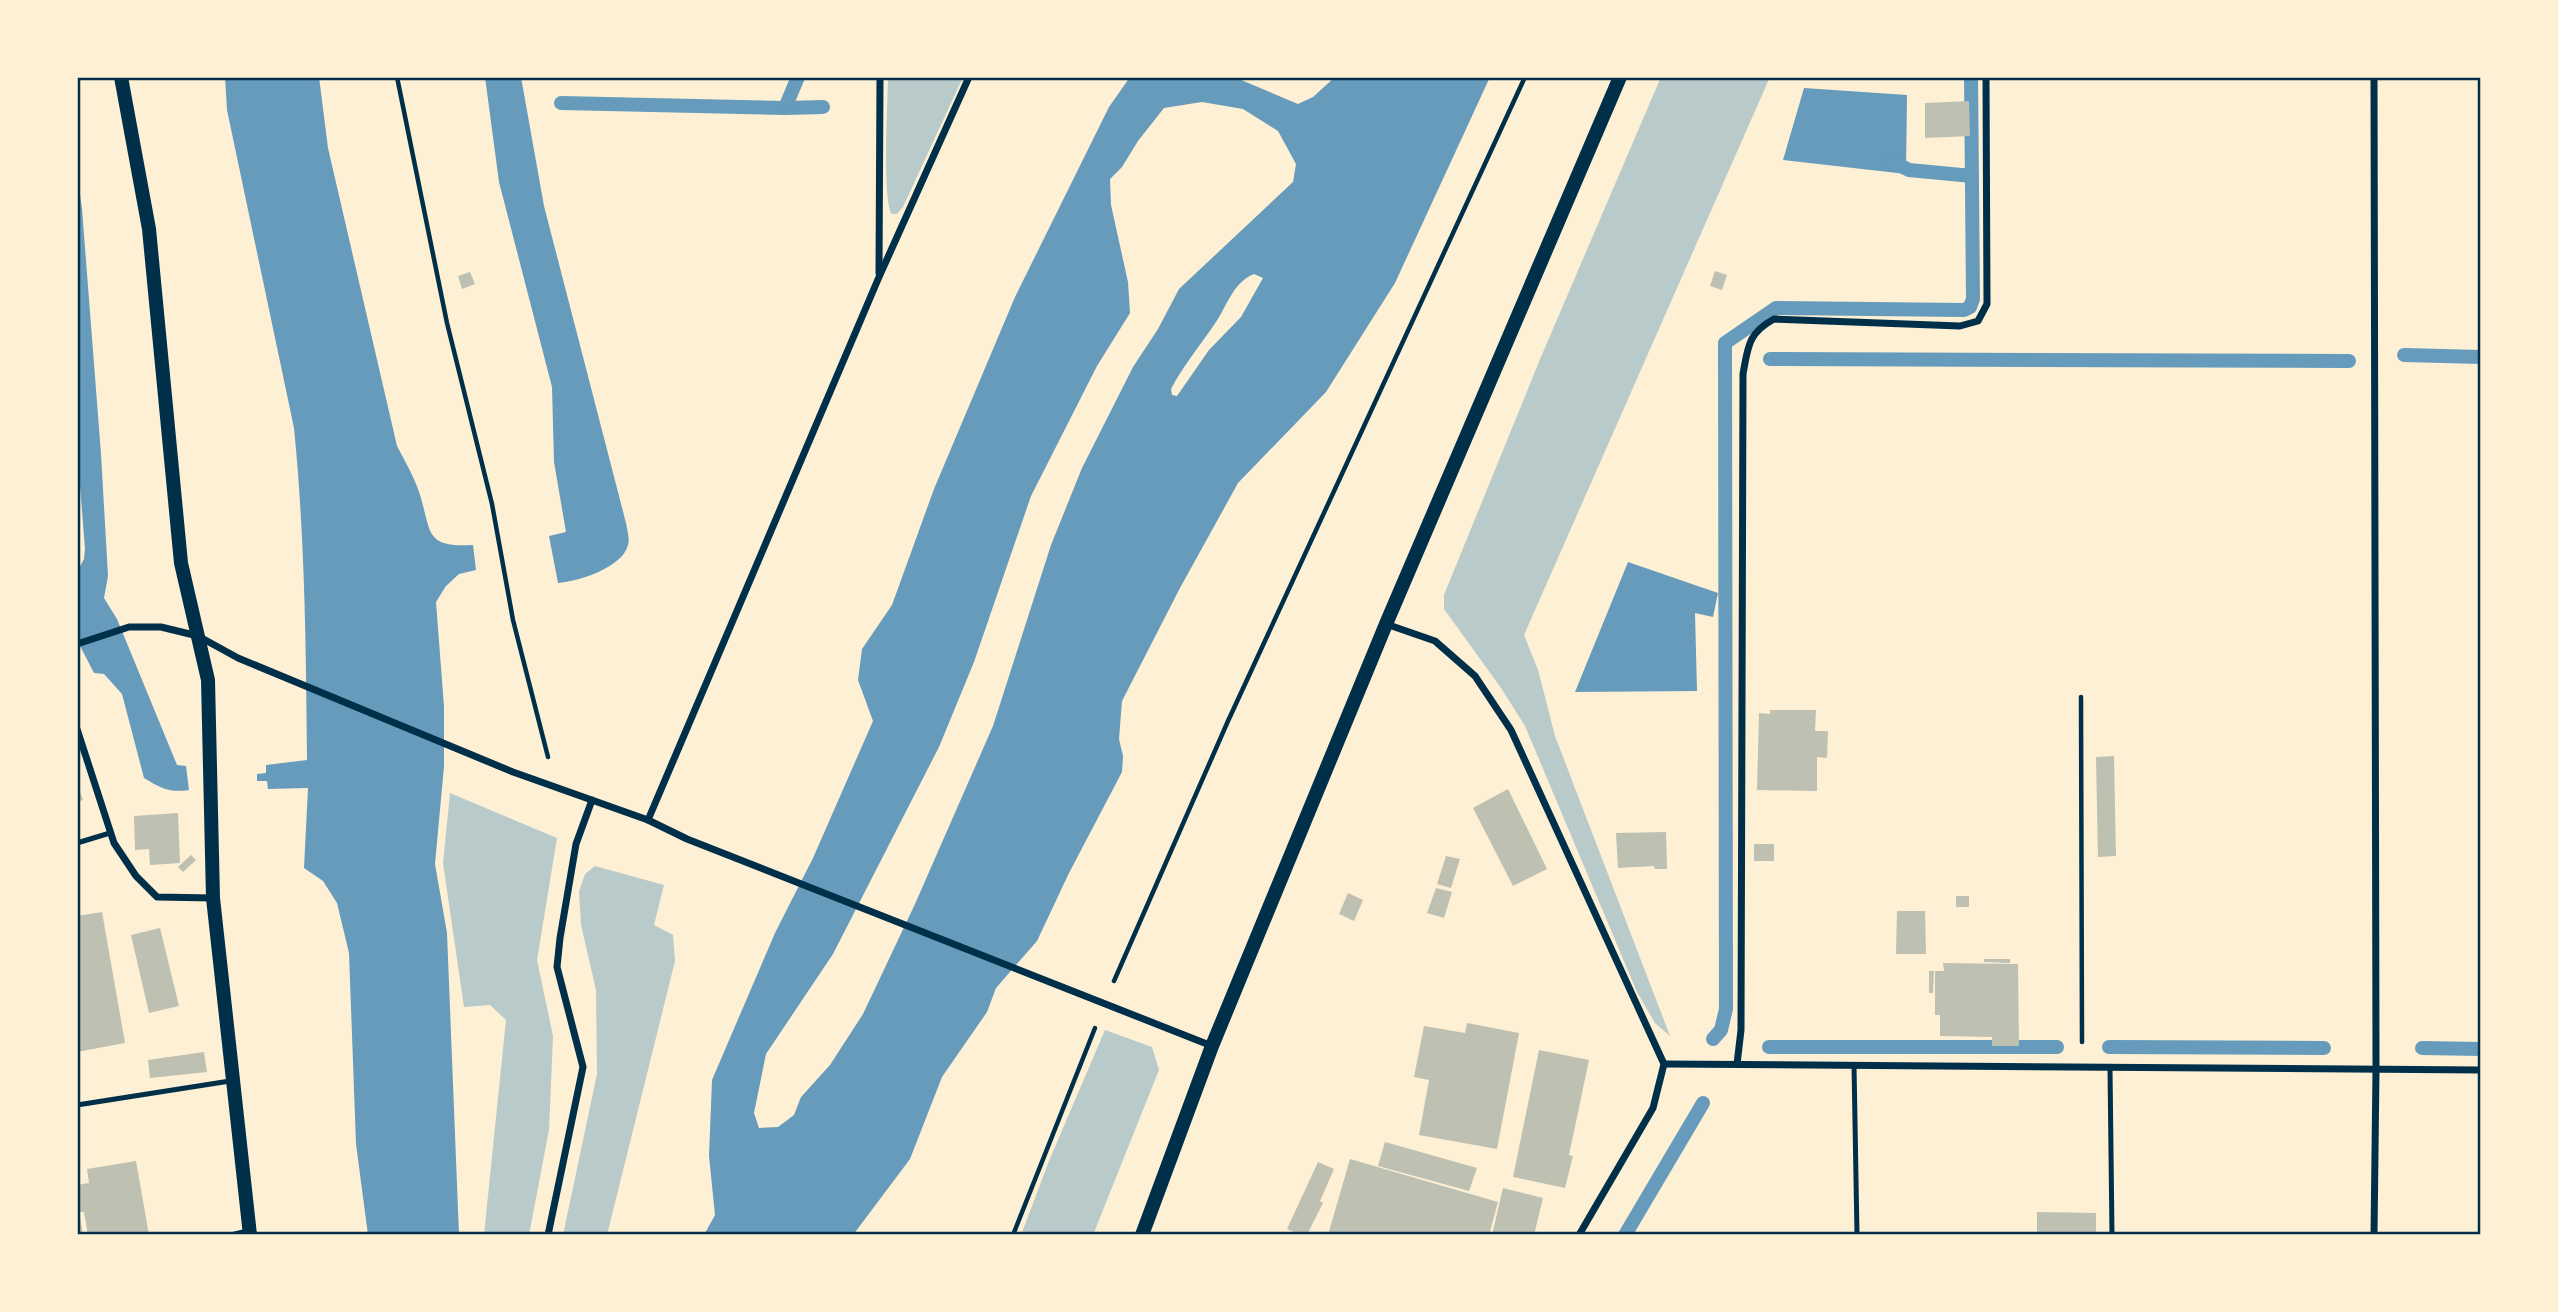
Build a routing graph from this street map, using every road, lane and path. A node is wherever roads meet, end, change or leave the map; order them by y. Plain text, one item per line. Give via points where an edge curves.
1 (121, 77) edge
2 (397, 77) edge
3 (880, 77) edge
4 (969, 77) edge
5 (1525, 77) edge
6 (1620, 77) edge
7 (1986, 77) edge
8 (2374, 77) edge
9 (879, 278) junction
10 (1386, 624) junction
11 (198, 636) junction
12 (77, 644) edge
13 (2081, 696) dead end
14 (77, 729) edge
15 (558, 788) junction
16 (592, 800) junction
17 (648, 820) junction
18 (110, 833) junction
19 (77, 842) edge
20 (213, 898) junction
21 (1110, 992) dead end
22 (1100, 1017) dead end
23 (1212, 1046) junction
24 (1664, 1063) junction
25 (1737, 1064) junction
26 (1854, 1066) junction
27 (2083, 1068) junction
28 (2110, 1068) junction
29 (2376, 1070) junction
30 (2481, 1070) edge
31 (233, 1080) junction
32 (77, 1105) edge
33 (250, 1233) edge
34 (231, 1235) edge
35 (548, 1235) edge
36 (1013, 1235) edge
37 (1142, 1235) edge
38 (1579, 1235) edge
39 (1857, 1235) edge
40 (2112, 1235) edge
41 (2374, 1235) edge

1 - 11 main road via 149,229 181,563
2 - 15 path via 447,323 492,504 513,620
3 - 9 street
4 - 9 street
5 - 21 path via 1228,721
6 - 10 main road
7 - 25 street via 1987,304 1978,321 1960,326 1774,319 1760,326 1750,340 1743,374 1741,1030
8 - 29 street
9 - 17 street
10 - 23 main road
10 - 24 street via 1435,641 1475,676 1511,730
11 - 12 street via 160,627 129,627
11 - 15 street via 238,658
11 - 20 main road via 208,680
13 - 27 path
14 - 18 street
15 - 16 street
16 - 17 street
16 - 35 street via 576,844 559,947 557,967 583,1067
17 - 23 street
18 - 19 lane
18 - 20 street via 136,876 157,897
20 - 31 main road
22 - 36 path
23 - 37 main road
24 - 25 street
24 - 38 street via 1653,1108
25 - 26 street
26 - 27 street
26 - 39 lane
27 - 28 street
28 - 29 street
28 - 40 lane
29 - 30 street
29 - 41 street
31 - 32 lane
31 - 33 main road
33 - 34 lane

